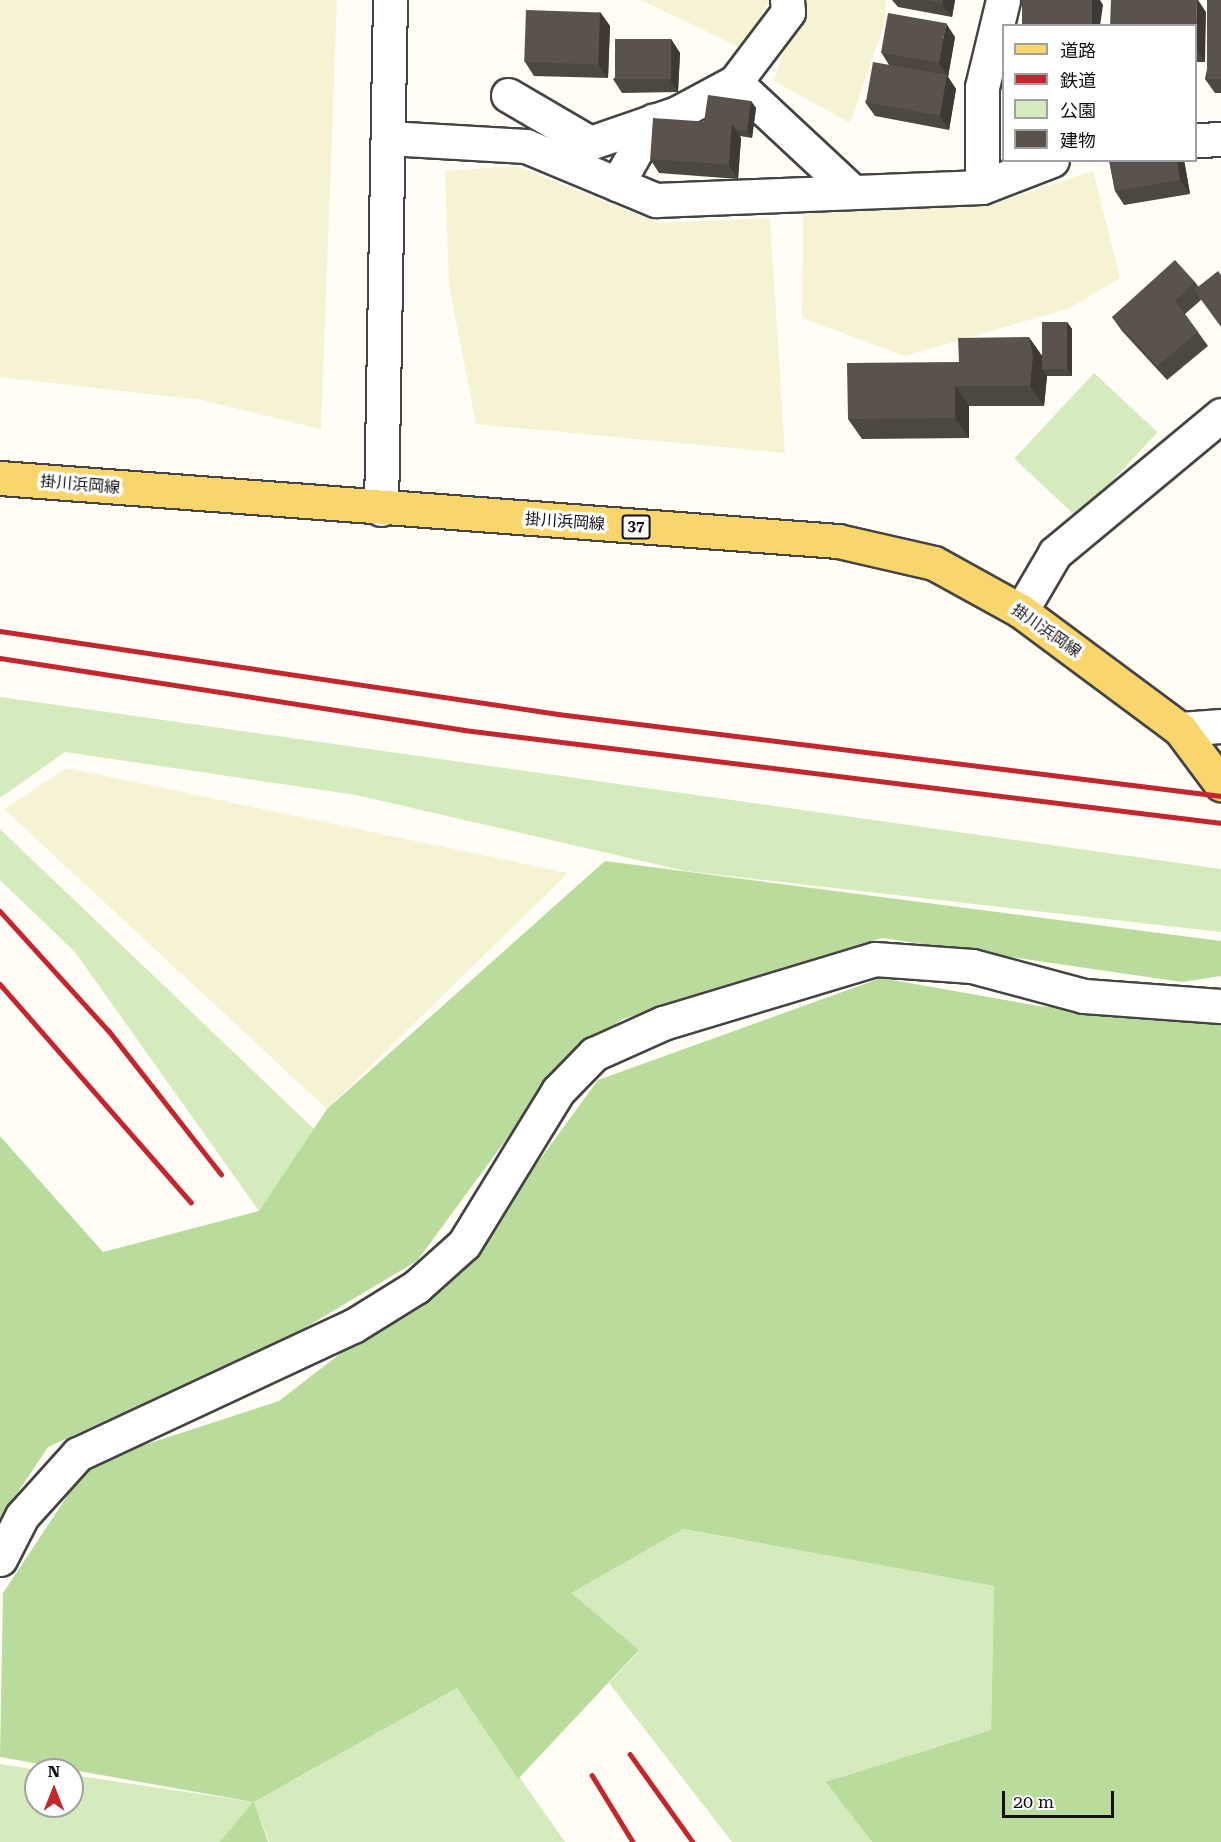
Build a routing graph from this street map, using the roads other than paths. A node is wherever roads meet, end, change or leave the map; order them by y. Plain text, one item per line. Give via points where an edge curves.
1 (390, 0) edge
2 (787, 0) edge
3 (1003, 0) edge
4 (735, 82) junction
5 (508, 95) dead end
6 (653, 121) junction
7 (388, 138) junction
8 (1221, 139) edge
9 (1197, 140) edge
10 (1047, 162) edge
11 (617, 184) junction
12 (982, 187) junction
13 (853, 192) junction
14 (1221, 415) edge
15 (0, 478) edge
16 (381, 509) junction
17 (1021, 611) junction
18 (1221, 726) edge
19 (1180, 729) junction
20 (1213, 773) edge
21 (1221, 1006) edge
22 (0, 1559) edge

1 - 7 street
2 - 4 street via 788,12
3 - 12 street via 982,87
4 - 6 street
4 - 13 street
5 - 6 street via 590,143
6 - 11 street
7 - 11 street via 526,146
7 - 16 street
8 - 9 street
10 - 12 street
11 - 13 street via 656,200
12 - 13 street
14 - 17 street via 1055,553
15 - 16 main road, 掛川浜岡線 / 37
16 - 17 main road, 掛川浜岡線 / 37 via 838,541 934,563
17 - 19 main road, 掛川浜岡線 / 37
18 - 19 street
19 - 20 main road, 掛川浜岡線 / 37
21 - 22 street via 1084,996 972,966 876,959 663,1023 594,1054 558,1091 464,1244 416,1287 352,1326 78,1454 22,1516

